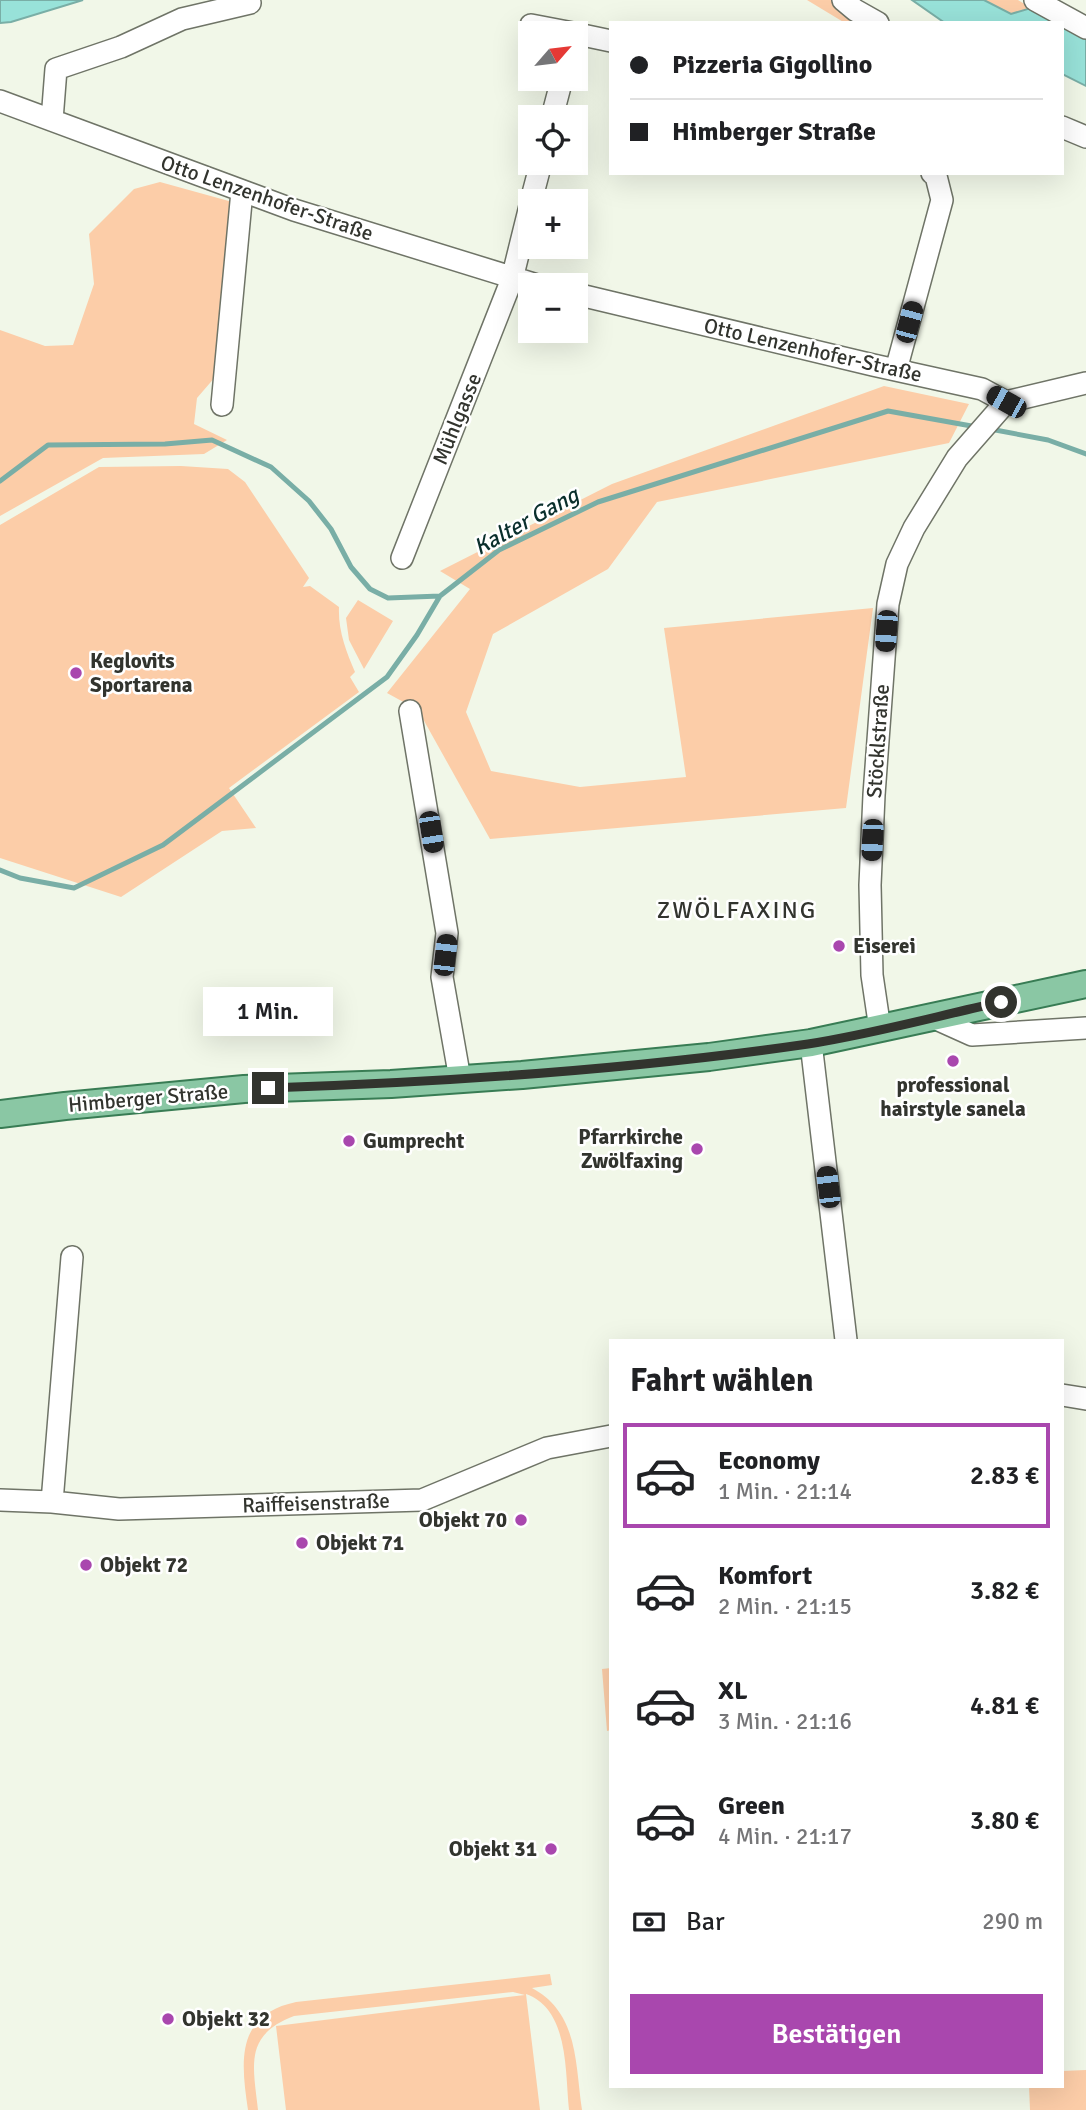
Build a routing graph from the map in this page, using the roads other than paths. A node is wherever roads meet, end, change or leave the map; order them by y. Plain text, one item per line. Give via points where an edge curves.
1 (843, 0) edge
2 (1035, 0) edge
3 (250, 3) dead end
4 (874, 21) edge
5 (1086, 28) edge
6 (588, 36) edge
7 (609, 41) edge
8 (0, 101) edge
9 (52, 120) junction
10 (1064, 128) edge
11 (1086, 137) edge
12 (935, 175) edge
13 (242, 191) junction
14 (518, 255) edge
15 (512, 279) junction
16 (518, 280) edge
17 (588, 297) edge
18 (896, 370) junction
19 (1086, 383) edge
20 (1006, 402) junction
21 (222, 405) dead end
22 (402, 558) dead end
23 (410, 711) dead end
24 (1086, 984) edge
25 (932, 1017) junction
26 (1086, 1028) edge
27 (880, 1029) junction
28 (811, 1043) junction
29 (460, 1079) junction
30 (0, 1114) edge
31 (72, 1257) dead end
32 (846, 1339) edge
33 (1064, 1395) edge
34 (1086, 1399) edge
35 (609, 1436) edge
36 (0, 1500) edge
37 (52, 1502) junction

1 - 4 street
2 - 5 street
3 - 9 street via 183,19 56,69
6 - 7 street
8 - 9 street, Otto Lenzenhofer-Straße
9 - 13 street, Otto Lenzenhofer-Straße
10 - 11 street
12 - 18 street via 942,200
13 - 15 street, Otto Lenzenhofer-Straße
13 - 21 street
14 - 15 street, Mühlgasse
15 - 16 street, Otto Lenzenhofer-Straße
15 - 22 street, Mühlgasse
17 - 18 street, Otto Lenzenhofer-Straße
18 - 20 street, Otto Lenzenhofer-Straße via 982,389
19 - 20 street
20 - 27 street, Stöcklstraße via 957,458 914,528 897,564 888,604 870,885 872,975
23 - 29 street via 447,933 442,977
24 - 25 main road, Himberger Straße
25 - 26 street via 972,1035
25 - 27 main road, Himberger Straße
27 - 28 main road, Himberger Straße
28 - 29 main road, Himberger Straße
28 - 32 street
29 - 30 main road, Himberger Straße via 244,1089
31 - 37 street
33 - 34 street
35 - 37 street, Raiffeisenstraße via 547,1448 422,1500 119,1508
36 - 37 street, Raiffeisenstraße

